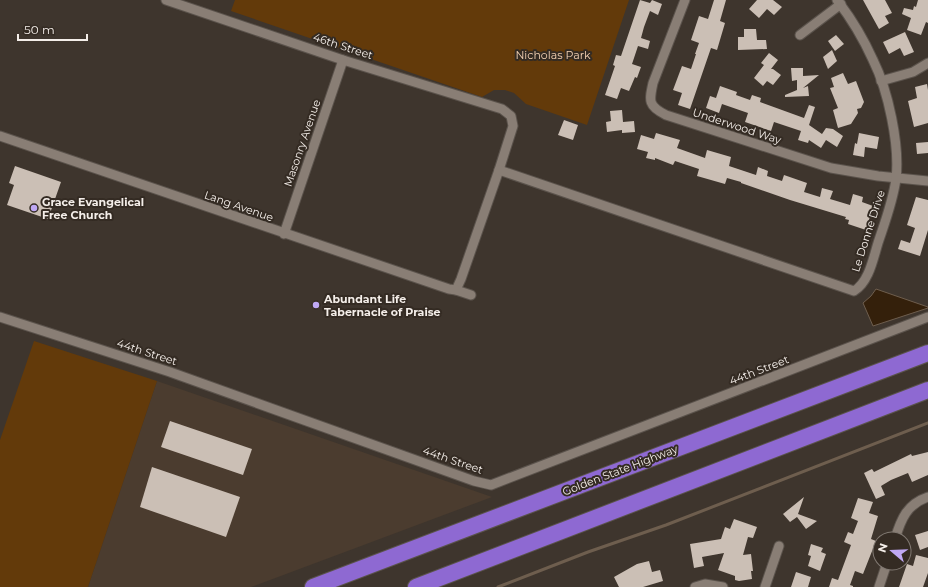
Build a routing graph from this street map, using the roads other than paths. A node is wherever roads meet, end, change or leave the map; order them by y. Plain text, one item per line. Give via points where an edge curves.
1 (166, 0) edge
2 (685, 0) edge
3 (839, 2) edge
4 (800, 34) dead end
5 (343, 60) junction
6 (928, 63) edge
7 (881, 81) junction
8 (0, 136) edge
9 (500, 170) junction
10 (896, 178) junction
11 (928, 181) edge
12 (284, 234) junction
13 (456, 290) junction
14 (471, 295) dead end
15 (928, 316) edge
16 (0, 317) edge
17 (928, 353) edge
18 (928, 390) edge
19 (928, 497) edge
20 (898, 531) edge
21 (780, 546) dead end
22 (884, 571) edge
23 (312, 587) edge
24 (416, 587) edge
25 (694, 587) edge
26 (723, 587) edge
27 (765, 587) edge
28 (879, 587) edge

1 - 5 street, 46th Street
2 - 10 street, Underwood Way via 653,83 650,96 655,110 823,166
3 - 4 street
3 - 7 street, Le Donne Drive via 874,60
5 - 9 street, 46th Street via 502,109 511,116 513,126
5 - 12 street, Masonry Avenue
6 - 7 street via 913,72
7 - 10 street, Le Donne Drive via 893,127
8 - 12 street, Lang Avenue
9 - 10 street, Le Donne Drive via 854,291 866,278 886,220
9 - 13 street
10 - 11 street, Underwood Way
12 - 13 street, Lang Avenue
13 - 14 street, Lang Avenue
15 - 16 street, 44th Street via 491,485 170,372
17 - 23 highway, Golden State Highway
18 - 24 highway
19 - 20 street via 909,508
21 - 27 street
22 - 28 street
25 - 26 street via 705,584

